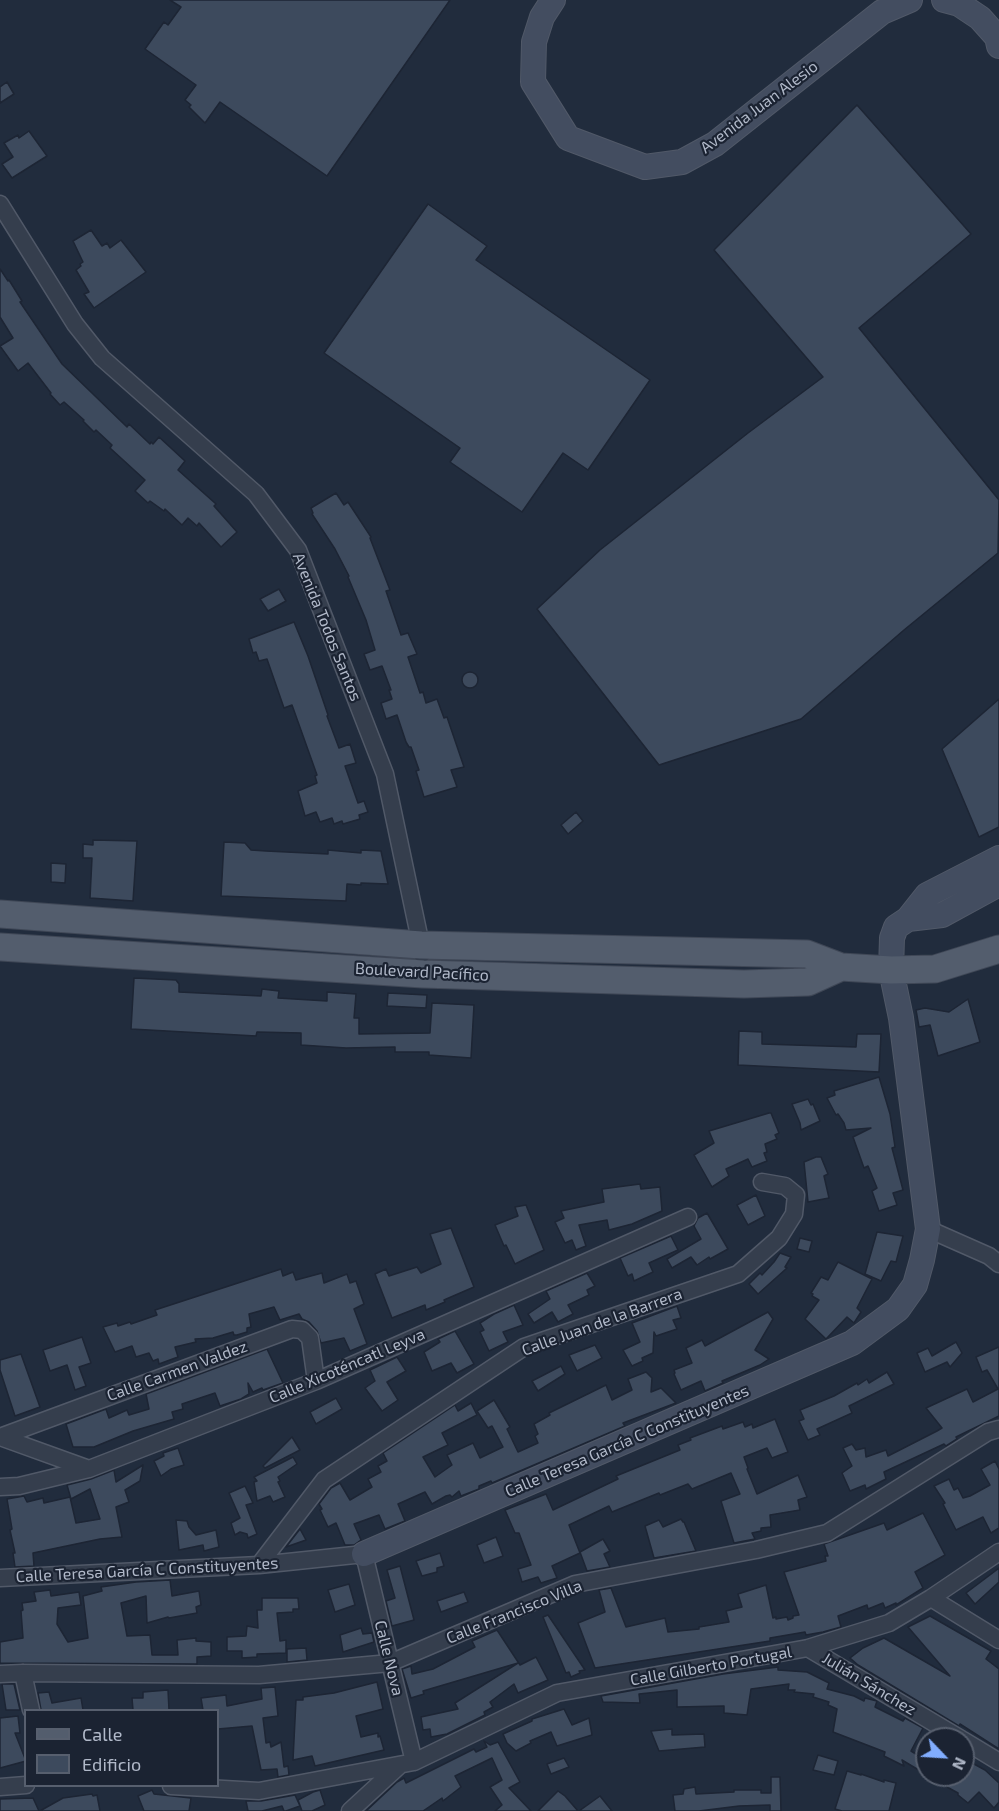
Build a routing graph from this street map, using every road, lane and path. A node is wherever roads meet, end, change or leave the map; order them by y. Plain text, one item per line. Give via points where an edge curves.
1 (553, 0) edge
2 (910, 0) edge
3 (944, 0) edge
4 (999, 46) edge
5 (0, 204) edge
6 (999, 858) edge
7 (999, 884) edge
8 (0, 914) edge
9 (908, 919) junction
10 (421, 945) junction
11 (0, 946) edge
12 (999, 950) edge
13 (841, 967) junction
14 (891, 970) junction
15 (423, 974) junction
16 (762, 1182) dead end
17 (688, 1217) dead end
18 (928, 1229) junction
19 (996, 1256) edge
20 (316, 1381) junction
21 (999, 1429) edge
22 (0, 1437) edge
23 (88, 1468) junction
24 (0, 1487) edge
25 (999, 1552) edge
26 (364, 1554) junction
27 (259, 1565) junction
28 (0, 1578) edge
29 (931, 1598) junction
30 (999, 1640) edge
31 (808, 1648) junction
32 (390, 1663) junction
33 (23, 1673) junction
34 (0, 1674) edge
35 (31, 1709) edge
36 (942, 1727) edge
37 (975, 1747) edge
38 (999, 1762) edge
39 (407, 1763) junction
40 (24, 1785) edge
41 (0, 1787) edge
42 (200, 1787) edge
43 (350, 1811) edge

1 - 2 street, Avenida Juan Alesio via 542,17 534,42 533,82 568,138 645,167 682,162 715,144 882,12
3 - 4 street via 959,4 980,18
5 - 10 street, Avenida Todos Santos via 75,324 102,358 256,494 298,550 385,774
6 - 9 street, Calle Teresa García C Constituyentes via 927,895
7 - 9 street via 942,915
8 - 10 main road, Boulevard Pacífico
9 - 14 street, Calle Teresa García C Constituyentes via 899,924 892,938
10 - 13 main road, Boulevard Pacífico via 807,954
10 - 15 street, Avenida Todos Santos
11 - 15 main road, Boulevard Pacífico
12 - 14 main road, Boulevard Pacífico via 935,969
13 - 14 main road, Boulevard Pacífico
13 - 15 main road, Boulevard Pacífico via 808,982 744,984
14 - 18 street, Calle Teresa García C Constituyentes via 901,1018
16 - 27 street, Calle Juan de la Barrera via 785,1186 796,1195 794,1214 780,1238 738,1274 524,1347 324,1480
17 - 20 street, Calle Xicoténcatl Leyva
18 - 19 street
18 - 26 street, Calle Teresa García C Constituyentes via 915,1284 909,1293 898,1309 852,1343
20 - 22 street, Calle Carmen Valdez via 310,1338 302,1330 292,1329
20 - 23 street, Calle Xicoténcatl Leyva
21 - 32 street, Calle Francisco Villa via 988,1432 827,1533 575,1584
22 - 23 street
23 - 24 street, Calle Xicoténcatl Leyva via 19,1486
25 - 29 street, Calle Gilberto Portugal
26 - 27 street, Calle Teresa García C Constituyentes
26 - 32 street, Calle Nova
27 - 28 street, Calle Teresa García C Constituyentes
29 - 30 street
29 - 31 street, Calle Gilberto Portugal via 889,1623
31 - 36 street, Julián Sánchez
31 - 39 street, Calle Gilberto Portugal via 557,1693
32 - 33 street, Calle Francisco Villa via 259,1675
32 - 39 street, Calle Nova
33 - 34 street, Calle Francisco Villa
33 - 35 street
37 - 38 street, Julián Sánchez
39 - 42 street via 259,1791
39 - 43 street
40 - 41 street

